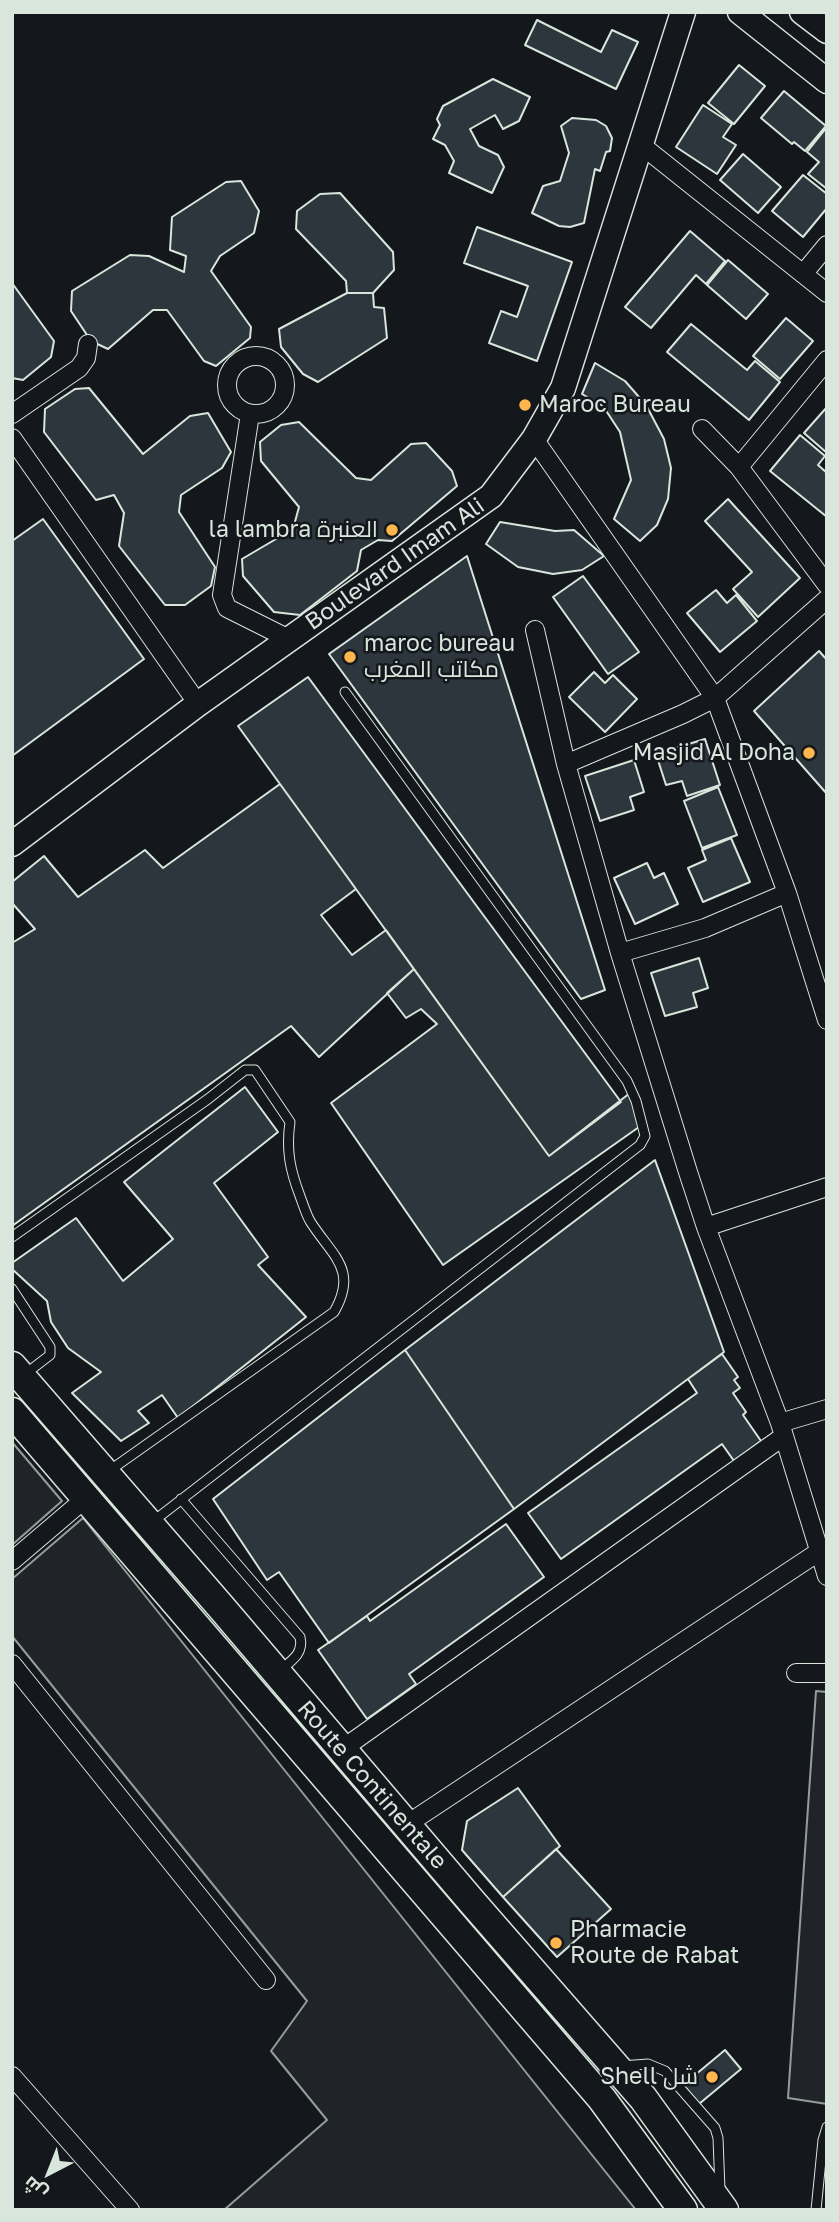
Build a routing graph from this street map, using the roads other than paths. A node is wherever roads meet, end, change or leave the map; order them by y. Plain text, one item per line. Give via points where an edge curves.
1 (683, 12) edge
2 (740, 12) edge
3 (803, 12) edge
4 (827, 31) edge
5 (827, 80) edge
6 (640, 144) junction
7 (827, 245) edge
8 (803, 274) junction
9 (827, 293) edge
10 (88, 344) dead end
11 (827, 360) edge
12 (12, 414) edge
13 (250, 414) dead end
14 (702, 429) dead end
15 (12, 438) edge
16 (534, 439) junction
17 (739, 467) junction
18 (827, 585) edge
19 (827, 599) edge
20 (535, 630) dead end
21 (289, 639) junction
22 (345, 692) dead end
23 (715, 698) junction
24 (198, 704) junction
25 (566, 764) junction
26 (12, 844) edge
27 (787, 893) junction
28 (620, 953) junction
29 (827, 1020) edge
30 (827, 1187) edge
31 (706, 1227) junction
32 (12, 1237) edge
33 (12, 1289) edge
34 (17, 1371) edge
35 (827, 1409) edge
36 (12, 1412) edge
37 (782, 1430) junction
38 (105, 1474) junction
39 (86, 1498) junction
40 (181, 1499) junction
41 (149, 1524) junction
42 (820, 1552) junction
43 (12, 1561) edge
44 (827, 1576) edge
45 (12, 1664) edge
46 (276, 1673) junction
47 (796, 1673) dead end
48 (827, 1673) edge
49 (341, 1749) junction
50 (405, 1825) junction
51 (266, 1980) dead end
52 (616, 2066) junction
53 (12, 2076) edge
54 (827, 2127) edge
55 (722, 2208) edge
56 (130, 2210) edge
57 (683, 2210) edge
58 (816, 2210) edge

1 - 6 street, Boulevard Imam Ali
2 - 5 street
3 - 4 street
6 - 8 street
6 - 16 street, Boulevard Imam Ali via 563,388
7 - 8 street
8 - 9 street
10 - 12 street via 79,368
11 - 17 street
13 - 21 street via 222,595 228,608
14 - 17 street
15 - 24 street
16 - 21 street, Boulevard Imam Ali via 491,496
16 - 23 street
17 - 18 street
19 - 23 street
20 - 25 street
21 - 24 street, Boulevard Imam Ali
22 - 40 lane via 626,1081 645,1136 640,1145
23 - 25 street
23 - 27 street
24 - 26 street, Boulevard Imam Ali
25 - 28 street
27 - 28 street via 705,928
27 - 29 street
28 - 31 street
30 - 31 street
31 - 37 street
32 - 38 lane via 245,1070 255,1070 290,1122 289,1168 310,1221 332,1249 345,1280 344,1295 334,1312
33 - 34 lane via 50,1347 50,1355
34 - 38 main road, Route Continentale
35 - 37 street
36 - 39 main road, Route Continentale
37 - 42 street
37 - 49 street
38 - 41 main road, Route Continentale
39 - 43 street
39 - 57 main road, Route Continentale via 602,2099
40 - 41 lane
40 - 46 lane via 300,1637 299,1652
41 - 46 main road, Route Continentale
42 - 44 street
42 - 50 street
45 - 51 street
46 - 49 main road, Route Continentale
47 - 48 street
49 - 50 main road, Route Continentale
50 - 52 main road, Route Continentale
52 - 55 main road, Route Continentale
52 - 55 lane via 656,2065 711,2120 718,2138
53 - 56 street
54 - 58 lane

